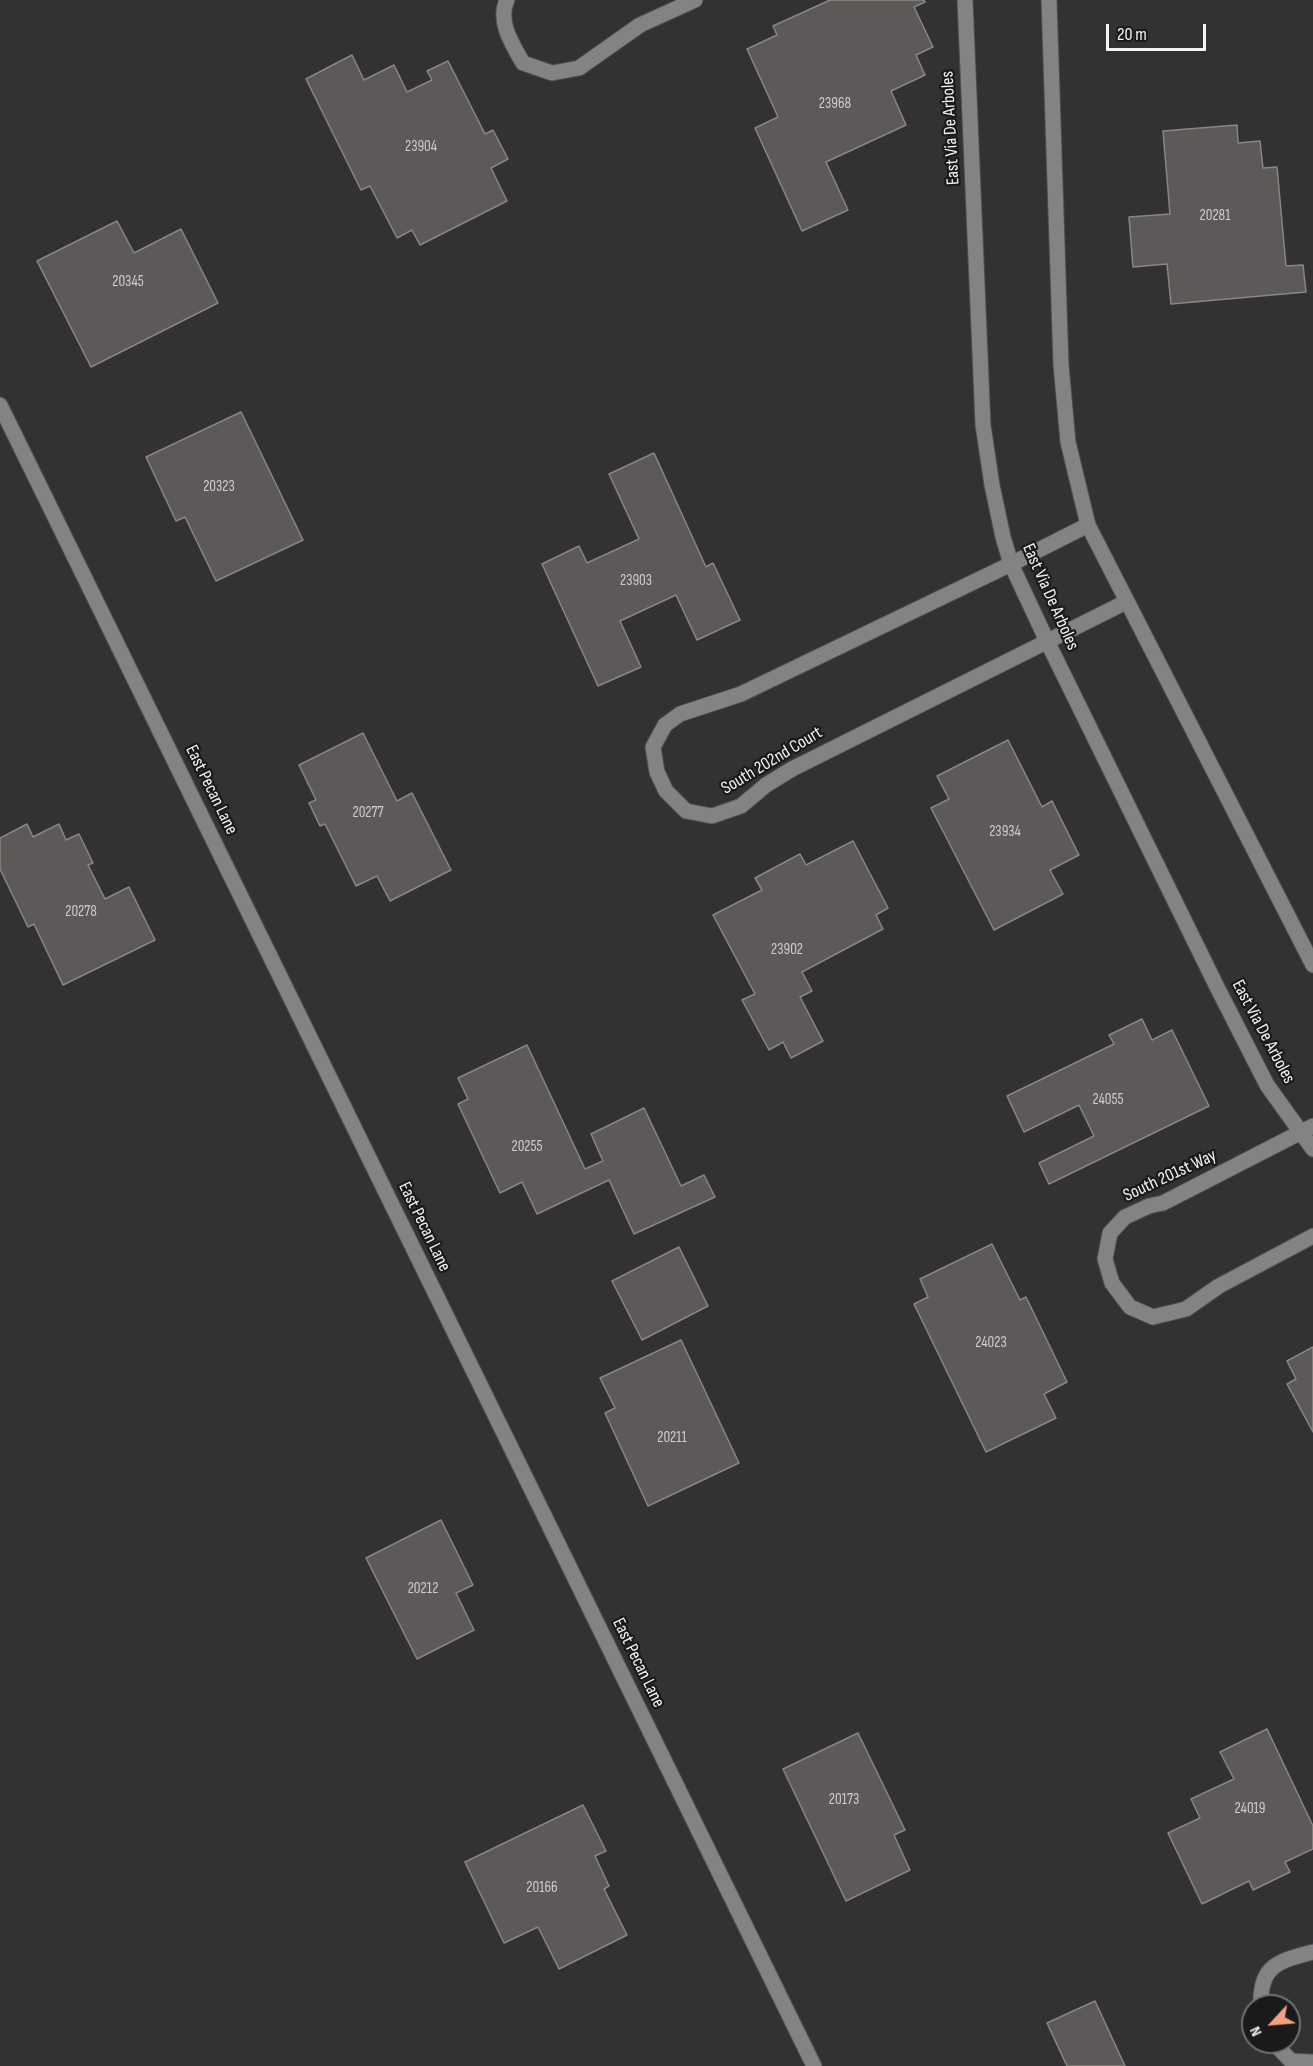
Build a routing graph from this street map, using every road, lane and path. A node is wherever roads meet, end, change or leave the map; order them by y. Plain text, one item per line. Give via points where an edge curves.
1 (507, 0) edge
2 (695, 0) edge
3 (965, 0) edge
4 (1049, 0) edge
5 (0, 405) edge
6 (1088, 525) junction
7 (1011, 564) junction
8 (1126, 602) junction
9 (1047, 641) junction
10 (1313, 965) edge
11 (1307, 1129) edge
12 (1313, 1149) edge
13 (1313, 1236) edge
14 (1313, 1952) edge
15 (1260, 1994) edge
16 (1284, 2054) edge
17 (1313, 2062) edge
18 (814, 2066) edge

1 - 2 street via 503,9 508,38 523,63 552,73 579,68 640,25
3 - 7 street, East Via De Arboles via 983,425 992,485
4 - 6 street via 1061,365 1068,442
5 - 18 street, East Pecan Lane
6 - 7 street, South 202nd Court
6 - 8 street
7 - 9 street, East Via De Arboles
7 - 9 street, South 202nd Court via 741,694 680,714 665,725 653,747 657,772 666,791 686,811 712,816 741,806 801,764
8 - 9 street, South 202nd Court
8 - 10 street
9 - 11 street, East Via De Arboles via 1267,1085
11 - 12 street, East Via De Arboles
11 - 13 street, South 201st Way via 1163,1203 1125,1217 1110,1233 1105,1259 1112,1283 1130,1307 1153,1317 1186,1309 1219,1286
14 - 15 street via 1269,1968
16 - 17 street via 1291,2061

